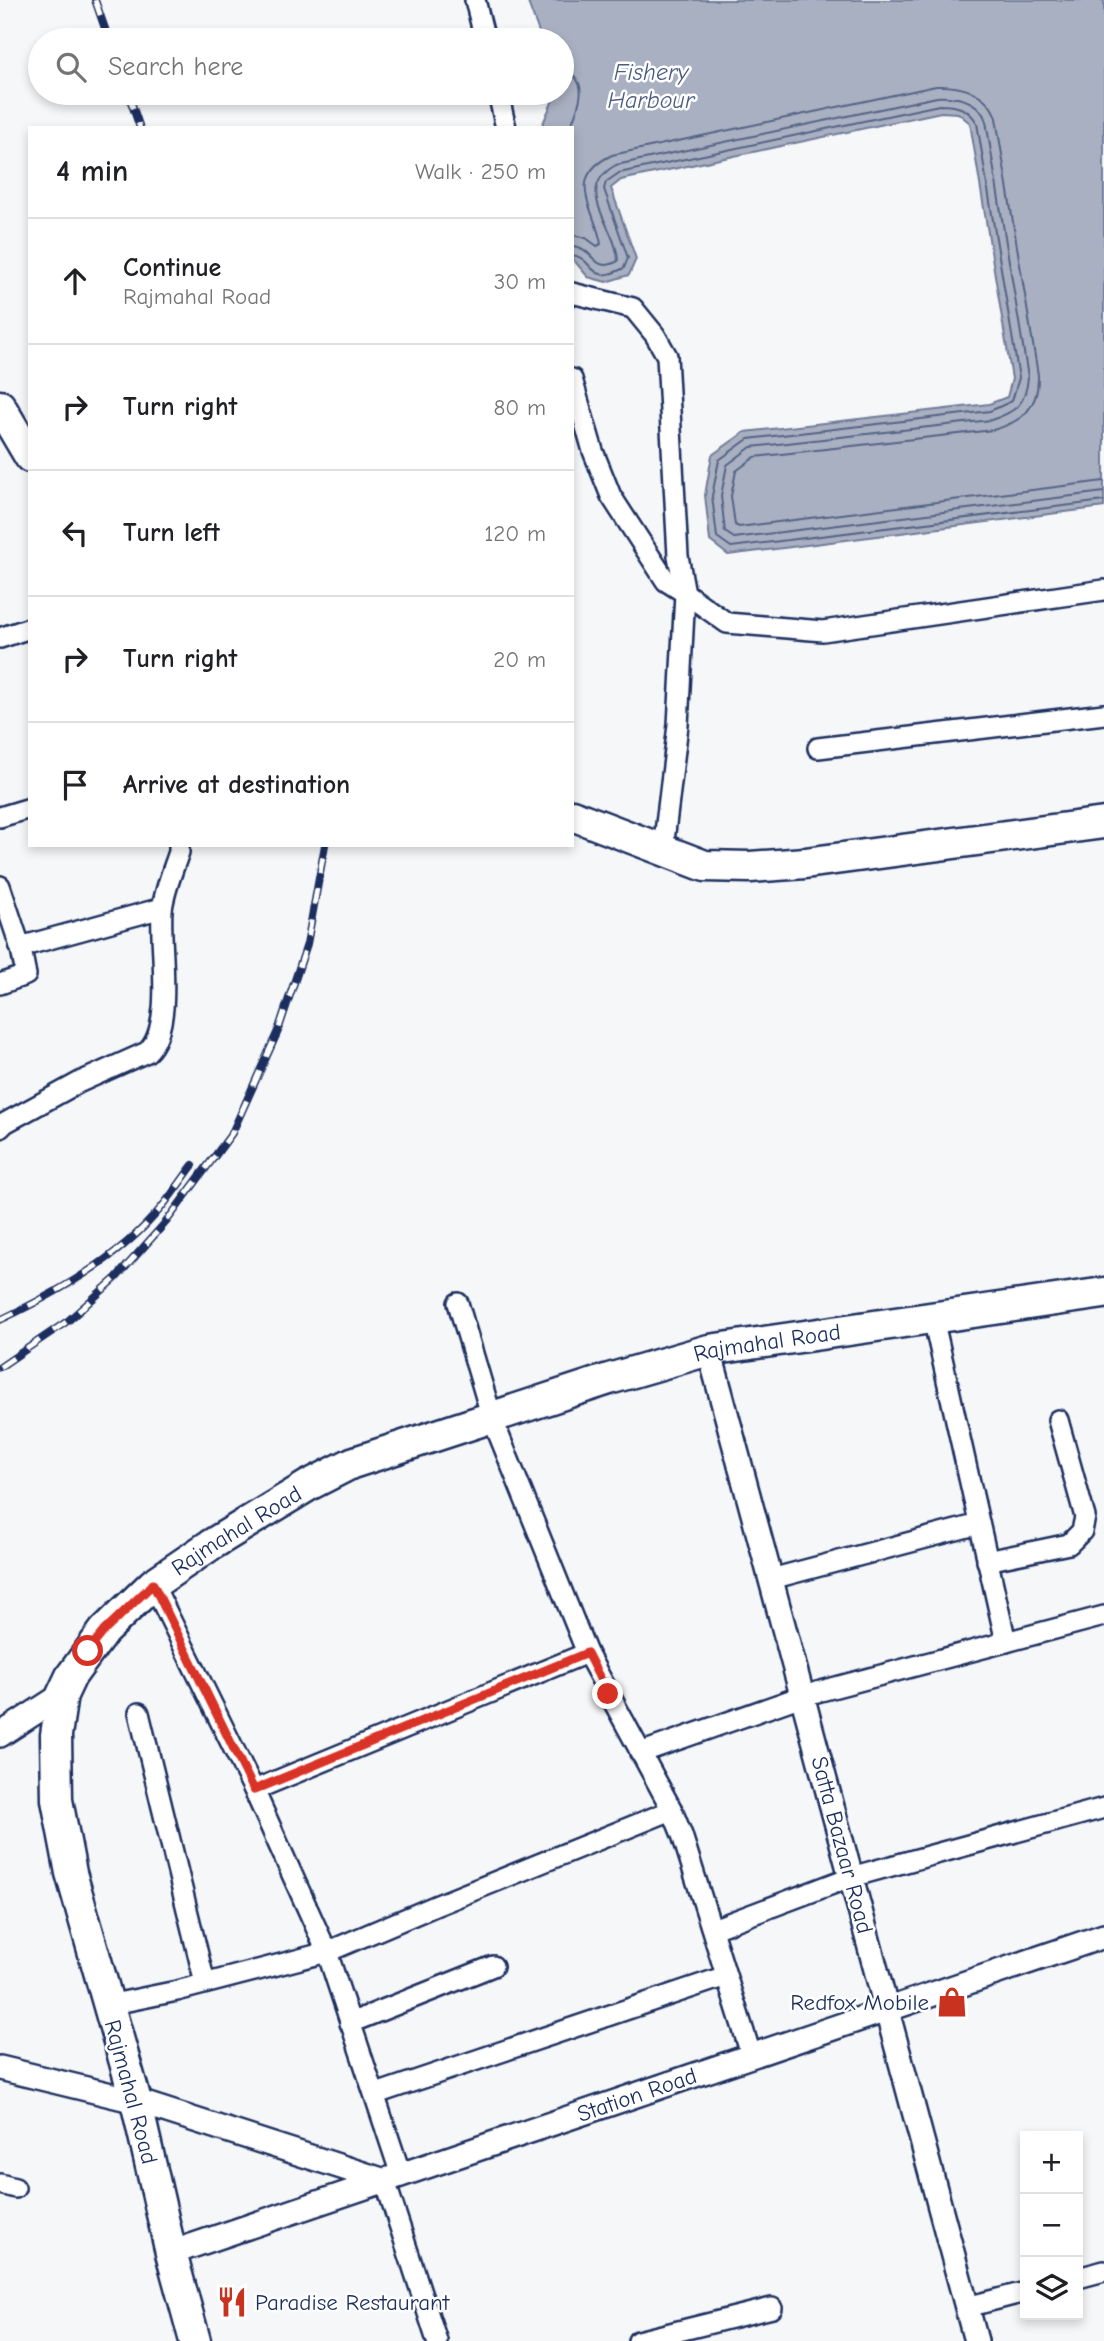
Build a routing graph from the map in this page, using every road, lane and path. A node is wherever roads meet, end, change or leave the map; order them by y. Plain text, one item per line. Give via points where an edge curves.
1 (475, 0) edge
2 (482, 28) edge
3 (501, 105) edge
4 (506, 126) edge
5 (574, 294) edge
6 (574, 386) edge
7 (1, 411) edge
8 (28, 454) edge
9 (1104, 590) edge
10 (685, 593) junction
11 (28, 629) edge
12 (0, 638) edge
13 (1104, 714) edge
14 (818, 748) dead end
15 (28, 809) edge
16 (574, 815) edge
17 (0, 817) edge
18 (1104, 823) edge
19 (179, 847) edge
20 (663, 849) junction
21 (0, 886) edge
22 (162, 908) junction
23 (20, 947) junction
24 (0, 984) edge
25 (0, 1128) edge
26 (1104, 1293) edge
27 (458, 1303) dead end
28 (933, 1318) junction
29 (709, 1350) junction
30 (492, 1418) junction
31 (1058, 1420) dead end
32 (979, 1524) junction
33 (987, 1561) junction
34 (771, 1579) junction
35 (153, 1584) junction
36 (1104, 1616) edge
37 (1006, 1642) junction
38 (587, 1653) junction
39 (62, 1695) junction
40 (802, 1696) junction
41 (139, 1713) dead end
42 (0, 1735) edge
43 (640, 1753) junction
44 (254, 1790) junction
45 (1104, 1808) edge
46 (672, 1810) junction
47 (851, 1877) junction
48 (713, 1930) junction
49 (1104, 1936) edge
50 (327, 1952) junction
51 (493, 1966) dead end
52 (726, 1976) junction
53 (205, 1983) junction
54 (108, 2005) junction
55 (885, 2010) junction
56 (350, 2023) junction
57 (754, 2055) junction
58 (0, 2068) edge
59 (376, 2094) junction
60 (136, 2101) junction
61 (393, 2178) junction
62 (171, 2253) junction
63 (1104, 2271) edge
64 (1083, 2276) edge
65 (1020, 2292) edge
66 (967, 2307) junction
67 (772, 2308) dead end
68 (195, 2341) edge
69 (438, 2341) edge
70 (638, 2341) edge
71 (976, 2341) edge

1 - 2 street
3 - 4 street
5 - 10 street via 633,309 667,356 678,556
6 - 10 street via 611,496 666,581
7 - 8 main road
9 - 10 street via 823,631 727,623
10 - 20 street via 678,725
11 - 12 street
13 - 14 street
15 - 17 street
16 - 20 main road
18 - 20 main road via 750,867 705,866
19 - 22 street
21 - 23 street
22 - 23 street
22 - 25 street via 165,972 156,1044
23 - 24 street via 26,975
26 - 28 main road, Rajmahal Road
27 - 30 street
28 - 29 main road, Rajmahal Road
28 - 32 street
29 - 30 main road, Rajmahal Road
29 - 34 street, Satta Bazaar Road
30 - 35 main road, Rajmahal Road via 352,1463 220,1539
30 - 38 street
31 - 33 street via 1085,1517 1082,1531 1069,1544
32 - 33 street
32 - 34 street
33 - 37 street
34 - 40 street, Satta Bazaar Road
35 - 39 main road, Rajmahal Road via 104,1631
35 - 44 street
36 - 37 street
37 - 40 street
38 - 43 street
38 - 44 street
39 - 42 street
39 - 54 main road, Rajmahal Road via 57,1800 71,1873
40 - 43 street
40 - 47 street, Satta Bazaar Road
41 - 53 street
43 - 46 street
44 - 50 street
45 - 47 street
46 - 48 street
46 - 50 street
47 - 48 street
47 - 55 street, Satta Bazaar Road
48 - 52 street
49 - 55 street, Station Road
50 - 53 street
50 - 56 street
51 - 56 street
52 - 57 street
52 - 59 street
53 - 54 street
54 - 60 main road, Rajmahal Road
55 - 57 street, Station Road
55 - 66 street, Satta Bazaar Road
56 - 59 street
57 - 61 street, Station Road
58 - 60 street
59 - 61 street
60 - 61 street
60 - 62 main road, Rajmahal Road
61 - 62 street, Station Road
61 - 69 street
62 - 68 main road, Rajmahal Road
63 - 64 street
65 - 66 street
66 - 71 street, Satta Bazaar Road
67 - 70 street

